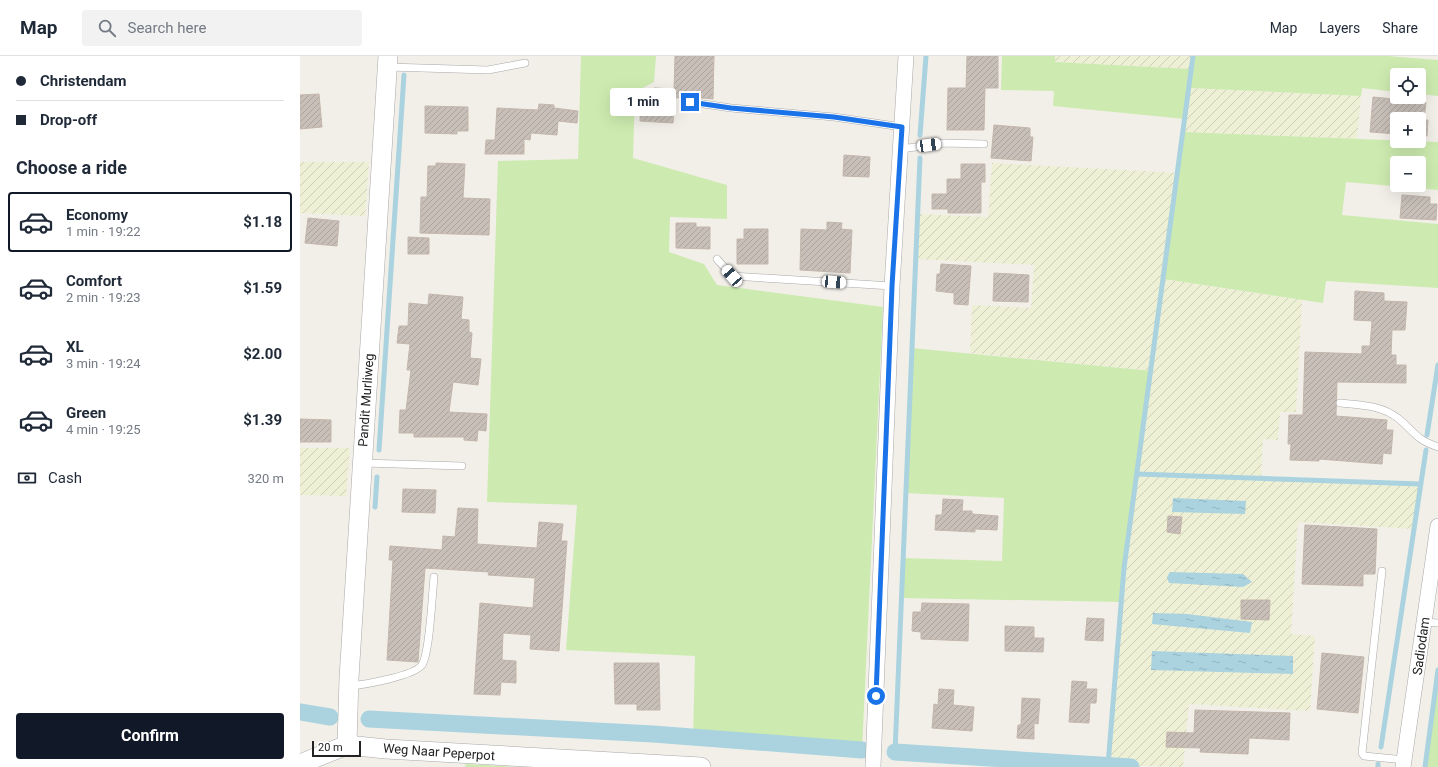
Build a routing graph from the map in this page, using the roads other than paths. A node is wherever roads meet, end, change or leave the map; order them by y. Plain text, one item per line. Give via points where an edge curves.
1 (906, 56) edge
2 (388, 62) edge
3 (525, 63) dead end
4 (690, 102) dead end
5 (902, 127) junction
6 (984, 144) dead end
7 (901, 149) junction
8 (717, 259) dead end
9 (892, 286) junction
10 (1340, 403) dead end
11 (1438, 447) edge
12 (362, 463) junction
13 (462, 466) dead end
14 (1438, 526) edge
15 (1382, 571) dead end
16 (434, 577) dead end
17 (1431, 623) edge
18 (349, 686) junction
19 (348, 745) junction
20 (1404, 763) edge
21 (300, 764) edge
22 (701, 767) edge
23 (873, 767) edge

1 - 5 street
2 - 3 lane via 488,70
2 - 12 street, Pandit Murliweg
4 - 5 lane
5 - 7 street
6 - 7 lane via 944,143
7 - 9 street
8 - 9 lane via 732,276
9 - 23 street
10 - 11 lane via 1368,405 1386,410 1399,418 1416,436
12 - 13 lane
12 - 18 street, Pandit Murliweg
14 - 17 street, Sadiodam
15 - 20 lane via 1362,753 1367,757
16 - 18 lane via 426,653 421,665 412,672 366,685
17 - 20 street, Sadiodam
18 - 19 street, Pandit Murliweg
19 - 21 street, Weg Naar Peperpot
19 - 22 street, Weg Naar Peperpot via 394,750

